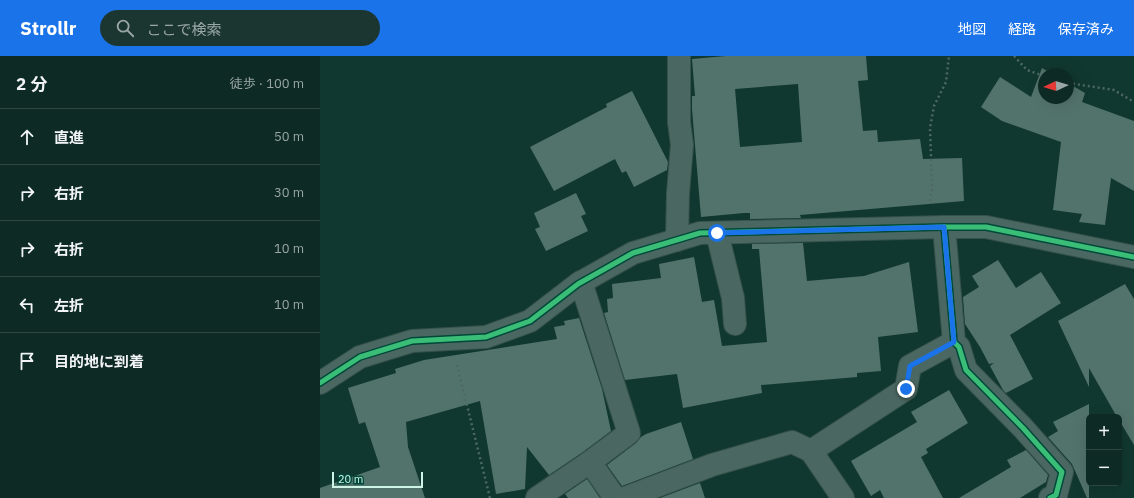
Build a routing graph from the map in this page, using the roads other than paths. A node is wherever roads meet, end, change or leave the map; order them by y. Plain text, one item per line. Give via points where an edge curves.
1 (679, 56) edge
2 (936, 227) junction
3 (717, 233) junction
4 (677, 240) junction
5 (1134, 257) edge
6 (581, 282) junction
7 (735, 324) dead end
8 (954, 342) junction
9 (320, 384) edge
10 (811, 451) junction
11 (590, 462) junction
12 (536, 498) edge
13 (615, 498) edge
14 (625, 498) edge
15 (843, 498) edge
16 (1050, 498) edge

1 - 4 street via 679,122 682,145
2 - 3 street
2 - 5 street via 986,227
2 - 8 street
3 - 4 street via 700,233
3 - 7 street via 733,298
4 - 6 street via 633,253
6 - 9 street via 530,321 486,337 412,341 360,357
6 - 11 street via 629,433
8 - 10 street via 910,366 906,389
8 - 16 street via 959,347 966,370 1062,472 1056,495
10 - 14 street via 792,442 712,465
10 - 15 street
11 - 12 street
11 - 13 street

